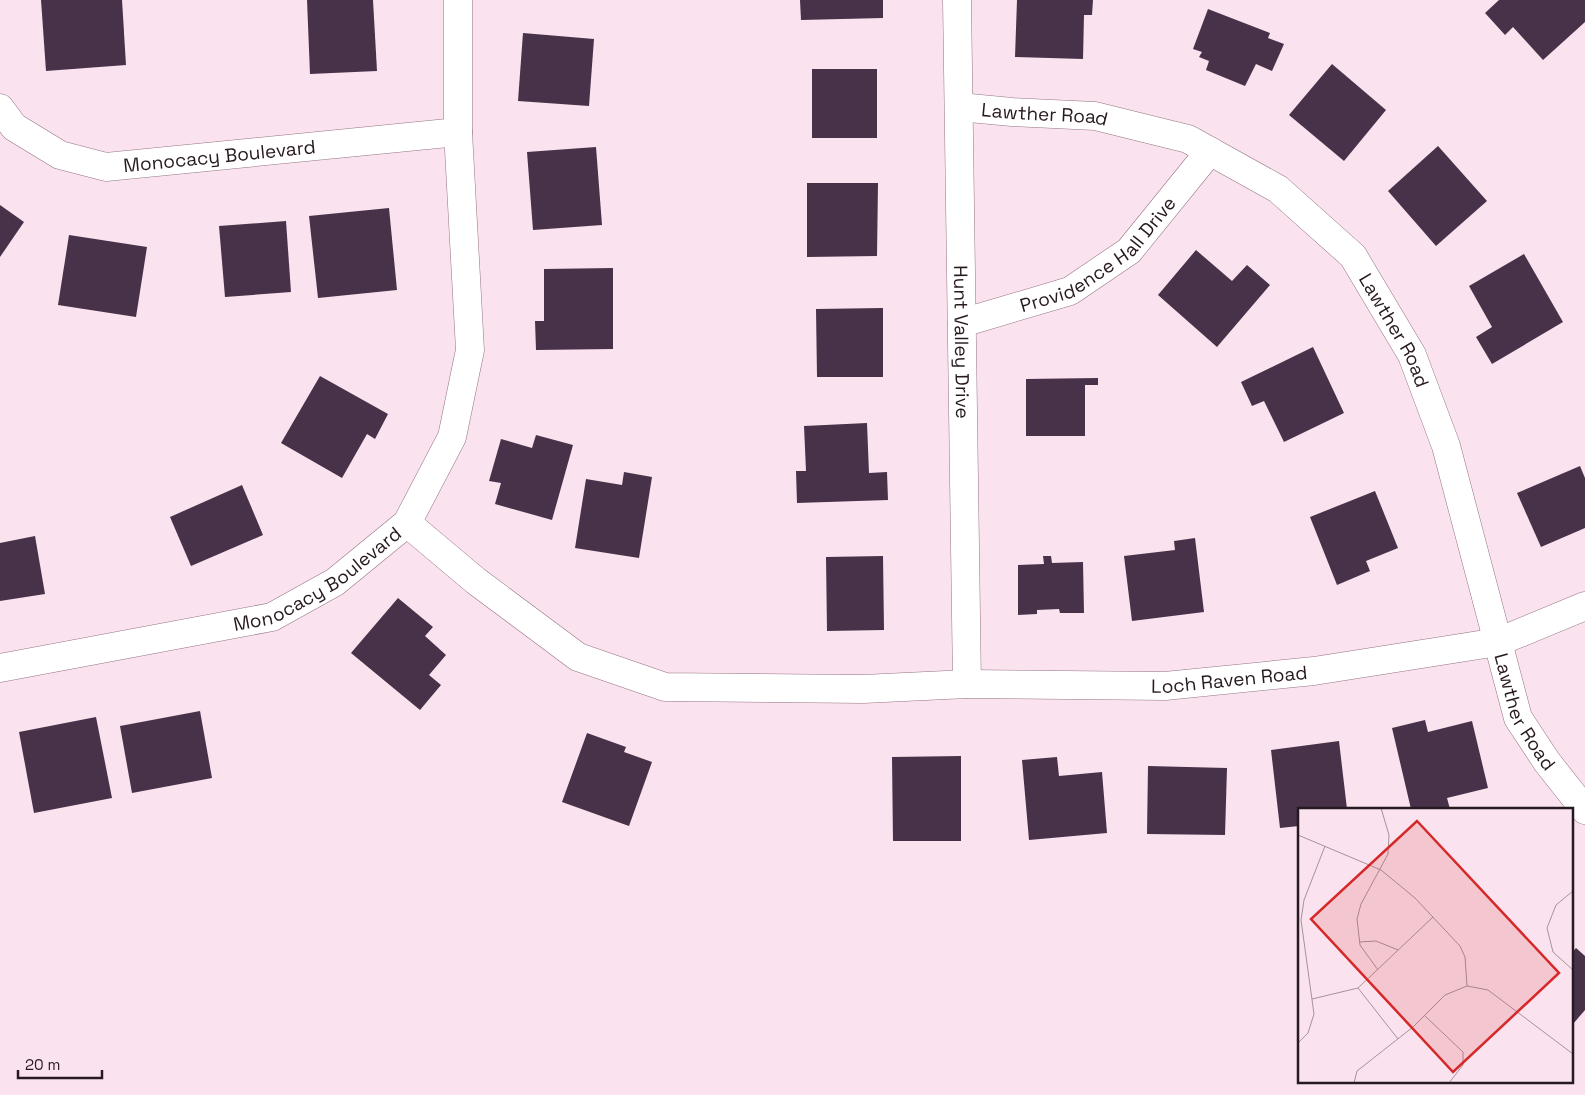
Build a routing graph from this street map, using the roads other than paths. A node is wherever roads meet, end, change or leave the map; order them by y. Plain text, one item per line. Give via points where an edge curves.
1 (458, 0) edge
2 (957, 0) edge
3 (959, 106) junction
4 (0, 108) edge
5 (458, 132) junction
6 (1210, 151) junction
7 (962, 323) junction
8 (407, 523) junction
9 (1585, 606) edge
10 (1498, 642) junction
11 (0, 668) edge
12 (967, 684) junction
13 (1585, 810) edge

1 - 5 street, Monocacy Boulevard
2 - 3 street, Hunt Valley Drive
3 - 6 street, Lawther Road via 1095,116 1188,139
3 - 7 street, Hunt Valley Drive
4 - 5 street, Monocacy Boulevard via 14,127 60,155 106,167
5 - 8 street, Monocacy Boulevard via 470,350 452,437
6 - 7 street, Providence Hall Drive via 1129,251 1070,291
6 - 10 street, Lawther Road via 1278,189 1353,256 1403,338 1446,446
7 - 12 street, Hunt Valley Drive
8 - 11 street, Monocacy Boulevard via 335,582 272,617
8 - 12 street, Loch Raven Road via 578,657 665,687 864,689
9 - 10 street, Loch Raven Road
10 - 12 street, Loch Raven Road via 1314,671 1165,686
10 - 13 street, Lawther Road via 1518,718

